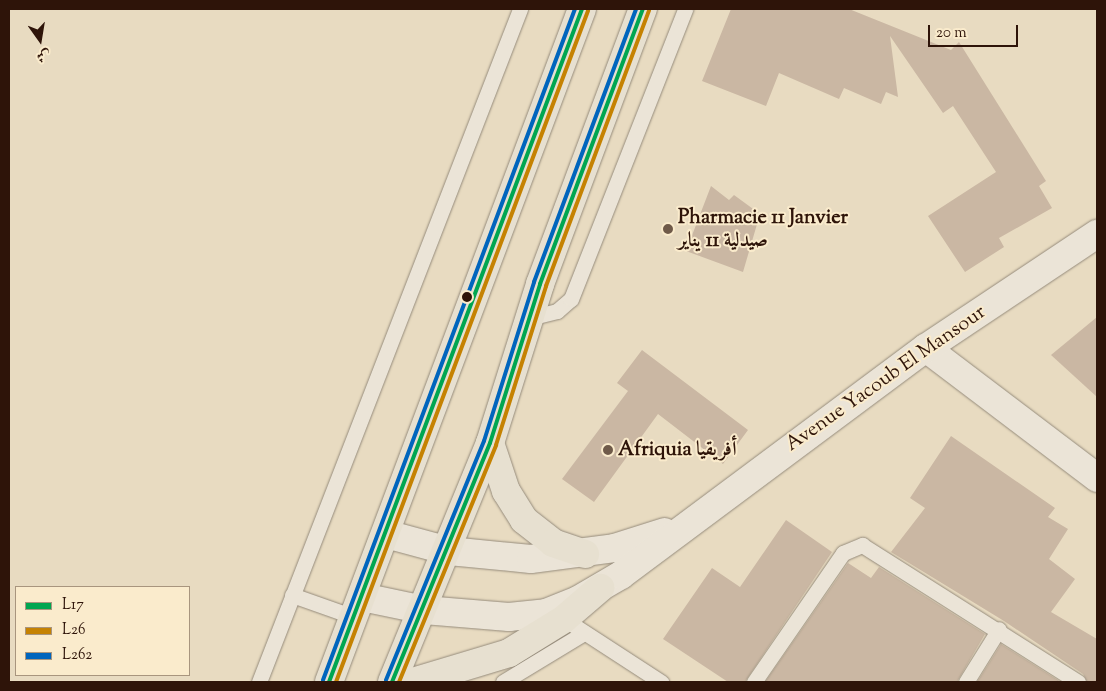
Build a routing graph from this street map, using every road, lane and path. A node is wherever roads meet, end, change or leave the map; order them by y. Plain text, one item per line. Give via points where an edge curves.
1 (520, 9) edge
2 (582, 9) edge
3 (643, 9) edge
4 (685, 9) edge
5 (1097, 234) edge
6 (529, 318) junction
7 (926, 348) junction
8 (490, 443) junction
9 (1097, 478) edge
10 (679, 528) junction
11 (386, 534) junction
12 (449, 551) junction
13 (585, 554) junction
14 (600, 588) junction
15 (292, 595) junction
16 (358, 607) junction
17 (424, 610) junction
18 (574, 626) junction
19 (999, 629) junction
20 (259, 682) edge
21 (329, 682) edge
22 (392, 682) edge
23 (413, 682) edge
24 (503, 682) edge
25 (661, 682) edge
26 (754, 682) edge
27 (966, 682) edge
28 (1078, 682) edge

1 - 15 lane
2 - 11 main road
3 - 6 main road
4 - 6 lane via 570,299 556,311
5 - 7 main road, Avenue Yacoub El Mansour
6 - 8 main road
7 - 9 main road
7 - 10 main road, Avenue Yacoub El Mansour
8 - 12 main road
8 - 13 main road via 506,491 524,520 553,543
10 - 13 main road, Avenue Yacoub El Mansour
10 - 14 main road, Avenue Yacoub El Mansour
11 - 12 main road, Avenue Yacoub El Mansour
11 - 16 main road
12 - 13 main road, Avenue Yacoub El Mansour via 531,559
12 - 17 main road
14 - 17 main road, Avenue Yacoub El Mansour via 538,615 488,617
14 - 18 main road
15 - 16 lane
15 - 20 lane
16 - 17 main road, Avenue Yacoub El Mansour
16 - 21 main road
17 - 22 main road
18 - 23 main road via 494,660
18 - 24 lane
18 - 25 lane
19 - 26 lane via 862,546 854,546 843,553
19 - 27 lane
19 - 28 lane

